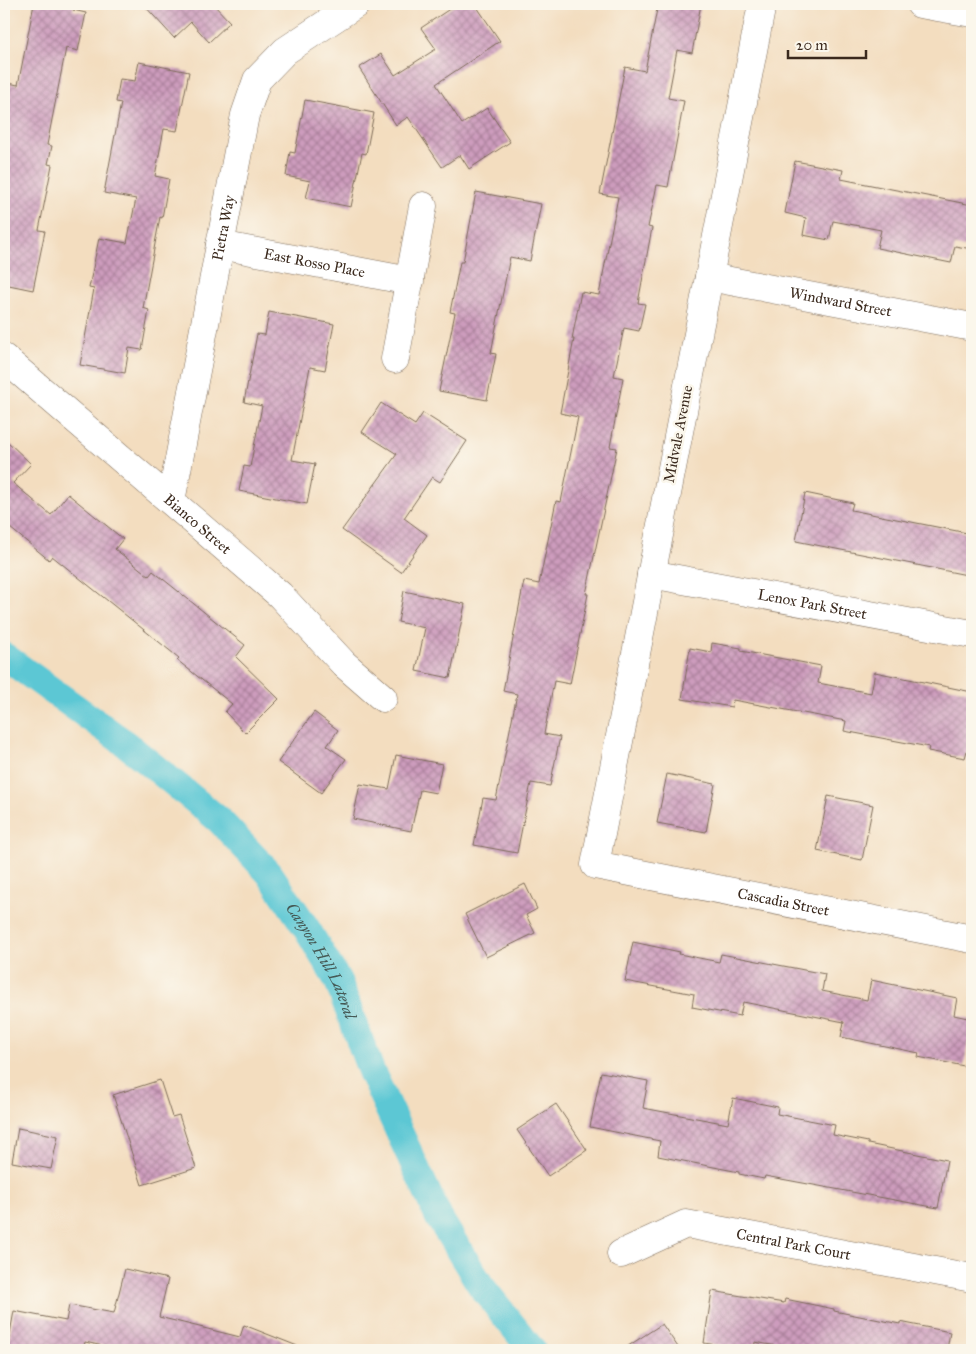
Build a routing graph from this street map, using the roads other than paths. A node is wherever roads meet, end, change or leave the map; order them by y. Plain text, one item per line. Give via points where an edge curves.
1 (356, 4) edge
2 (762, 4) edge
3 (920, 4) edge
4 (972, 13) edge
5 (423, 206) dead end
6 (220, 245) junction
7 (709, 278) junction
8 (410, 281) junction
9 (972, 327) edge
10 (4, 358) edge
11 (395, 359) dead end
12 (171, 501) junction
13 (651, 574) junction
14 (972, 634) edge
15 (383, 698) dead end
16 (595, 864) joint
17 (972, 939) edge
18 (621, 1254) dead end
19 (972, 1278) edge

1 - 6 street, Pietra Way via 285,51 257,80 245,115
2 - 7 street, Midvale Avenue
3 - 4 street
5 - 8 street
6 - 8 street, East Rosso Place
6 - 12 street, Pietra Way
7 - 9 street, Windward Street
7 - 13 street, Midvale Avenue
8 - 11 street
10 - 12 street, Bianco Street
12 - 15 street, Bianco Street via 280,595 344,664
13 - 14 street, Lenox Park Street
13 - 16 street, Midvale Avenue
16 - 17 street, Cascadia Street
18 - 19 street, Central Park Court via 686,1224

